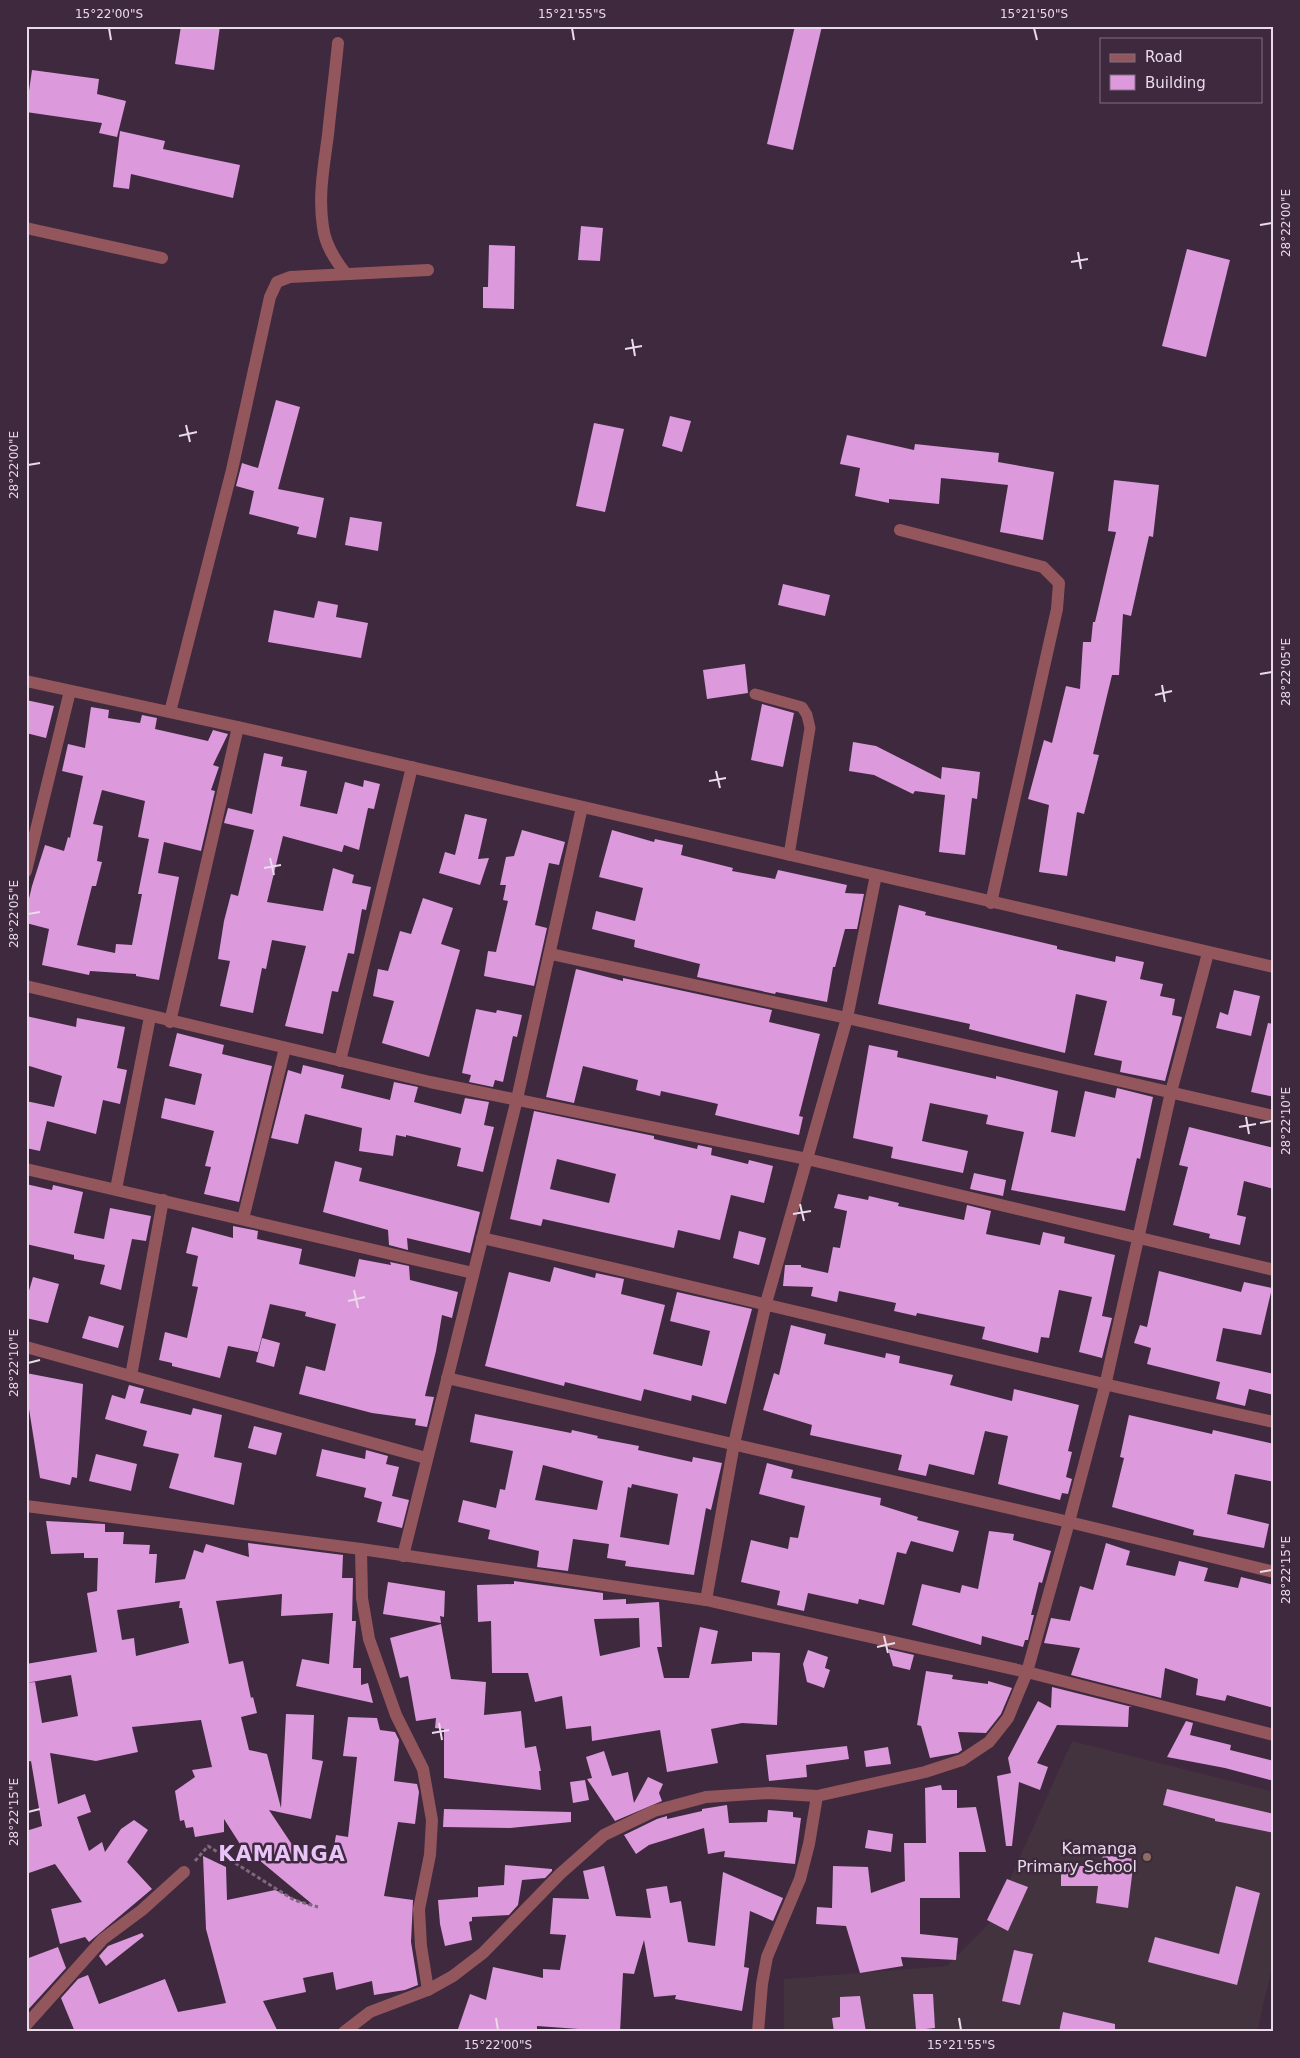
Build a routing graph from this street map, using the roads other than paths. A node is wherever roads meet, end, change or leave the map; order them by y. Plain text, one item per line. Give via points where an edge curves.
1 (338, 43) dead end
2 (26, 228) edge
3 (162, 258) dead end
4 (428, 270) dead end
5 (346, 274) junction
6 (900, 530) dead end
7 (26, 681) edge
8 (70, 691) junction
9 (755, 694) dead end
10 (170, 712) junction
11 (238, 727) junction
12 (412, 767) junction
13 (582, 807) junction
14 (789, 855) junction
15 (26, 871) edge
16 (876, 876) junction
17 (992, 902) junction
18 (1208, 953) junction
19 (551, 954) junction
20 (1274, 967) edge
21 (26, 986) edge
22 (150, 1017) junction
23 (847, 1018) junction
24 (170, 1022) junction
25 (285, 1048) junction
26 (340, 1060) junction
27 (1171, 1092) junction
28 (517, 1099) junction
29 (1274, 1116) edge
30 (807, 1159) junction
31 (26, 1169) edge
32 (116, 1189) junction
33 (163, 1200) junction
34 (243, 1219) junction
35 (482, 1238) junction
36 (1139, 1239) junction
37 (1274, 1270) edge
38 (473, 1273) junction
39 (766, 1303) junction
40 (26, 1347) edge
41 (131, 1376) junction
42 (447, 1378) junction
43 (1105, 1386) junction
44 (1274, 1422) edge
45 (734, 1444) junction
46 (426, 1458) junction
47 (26, 1506) edge
48 (1069, 1522) junction
49 (361, 1549) junction
50 (403, 1556) junction
51 (1274, 1572) edge
52 (706, 1600) junction
53 (1027, 1672) junction
54 (1274, 1735) edge
55 (817, 1796) junction
56 (184, 1872) road end
57 (428, 1990) junction
58 (26, 2025) edge
59 (344, 2032) edge
60 (758, 2032) edge

1 - 5 street via 321,204 327,243
2 - 3 street
4 - 5 street
5 - 10 street via 290,277 277,282 270,298 232,470
6 - 17 street via 1043,567 1059,583 1057,609
7 - 8 street
8 - 10 street
8 - 15 street
9 - 14 lane via 802,707 810,728
10 - 11 street
11 - 12 street
11 - 24 street
12 - 13 street
12 - 26 street
13 - 14 street
13 - 19 street
14 - 16 street
16 - 17 street
16 - 23 street
17 - 18 street
18 - 20 street
18 - 27 street
19 - 23 street
19 - 28 street
21 - 22 street
22 - 24 street
22 - 32 street
23 - 27 street
23 - 30 street
24 - 25 street
25 - 26 street
25 - 34 street
26 - 28 street
27 - 29 street
27 - 36 street
28 - 30 street
28 - 35 street
30 - 36 street
30 - 39 street
31 - 32 street
32 - 33 street
33 - 34 street
33 - 41 street
34 - 38 street
35 - 38 street
35 - 39 street
36 - 37 street
36 - 43 street
38 - 42 street
39 - 43 street
39 - 45 street
40 - 41 street
41 - 46 street
42 - 45 street
42 - 46 street
43 - 44 street
43 - 48 street
45 - 48 street
45 - 52 street
46 - 50 street
47 - 49 street
48 - 51 street
48 - 53 street
49 - 50 street
49 - 57 street via 362,1598 369,1640 396,1715 423,1769 432,1820 430,1855 419,1909
50 - 52 street
52 - 53 street
53 - 54 street
53 - 55 street via 1008,1718 989,1742 962,1760 925,1772
55 - 57 street via 769,1793 706,1797 654,1811 604,1835 560,1874 483,1953
55 - 60 street via 800,1879 767,1957
56 - 58 street via 142,1910 103,1939
57 - 59 street via 370,2012

